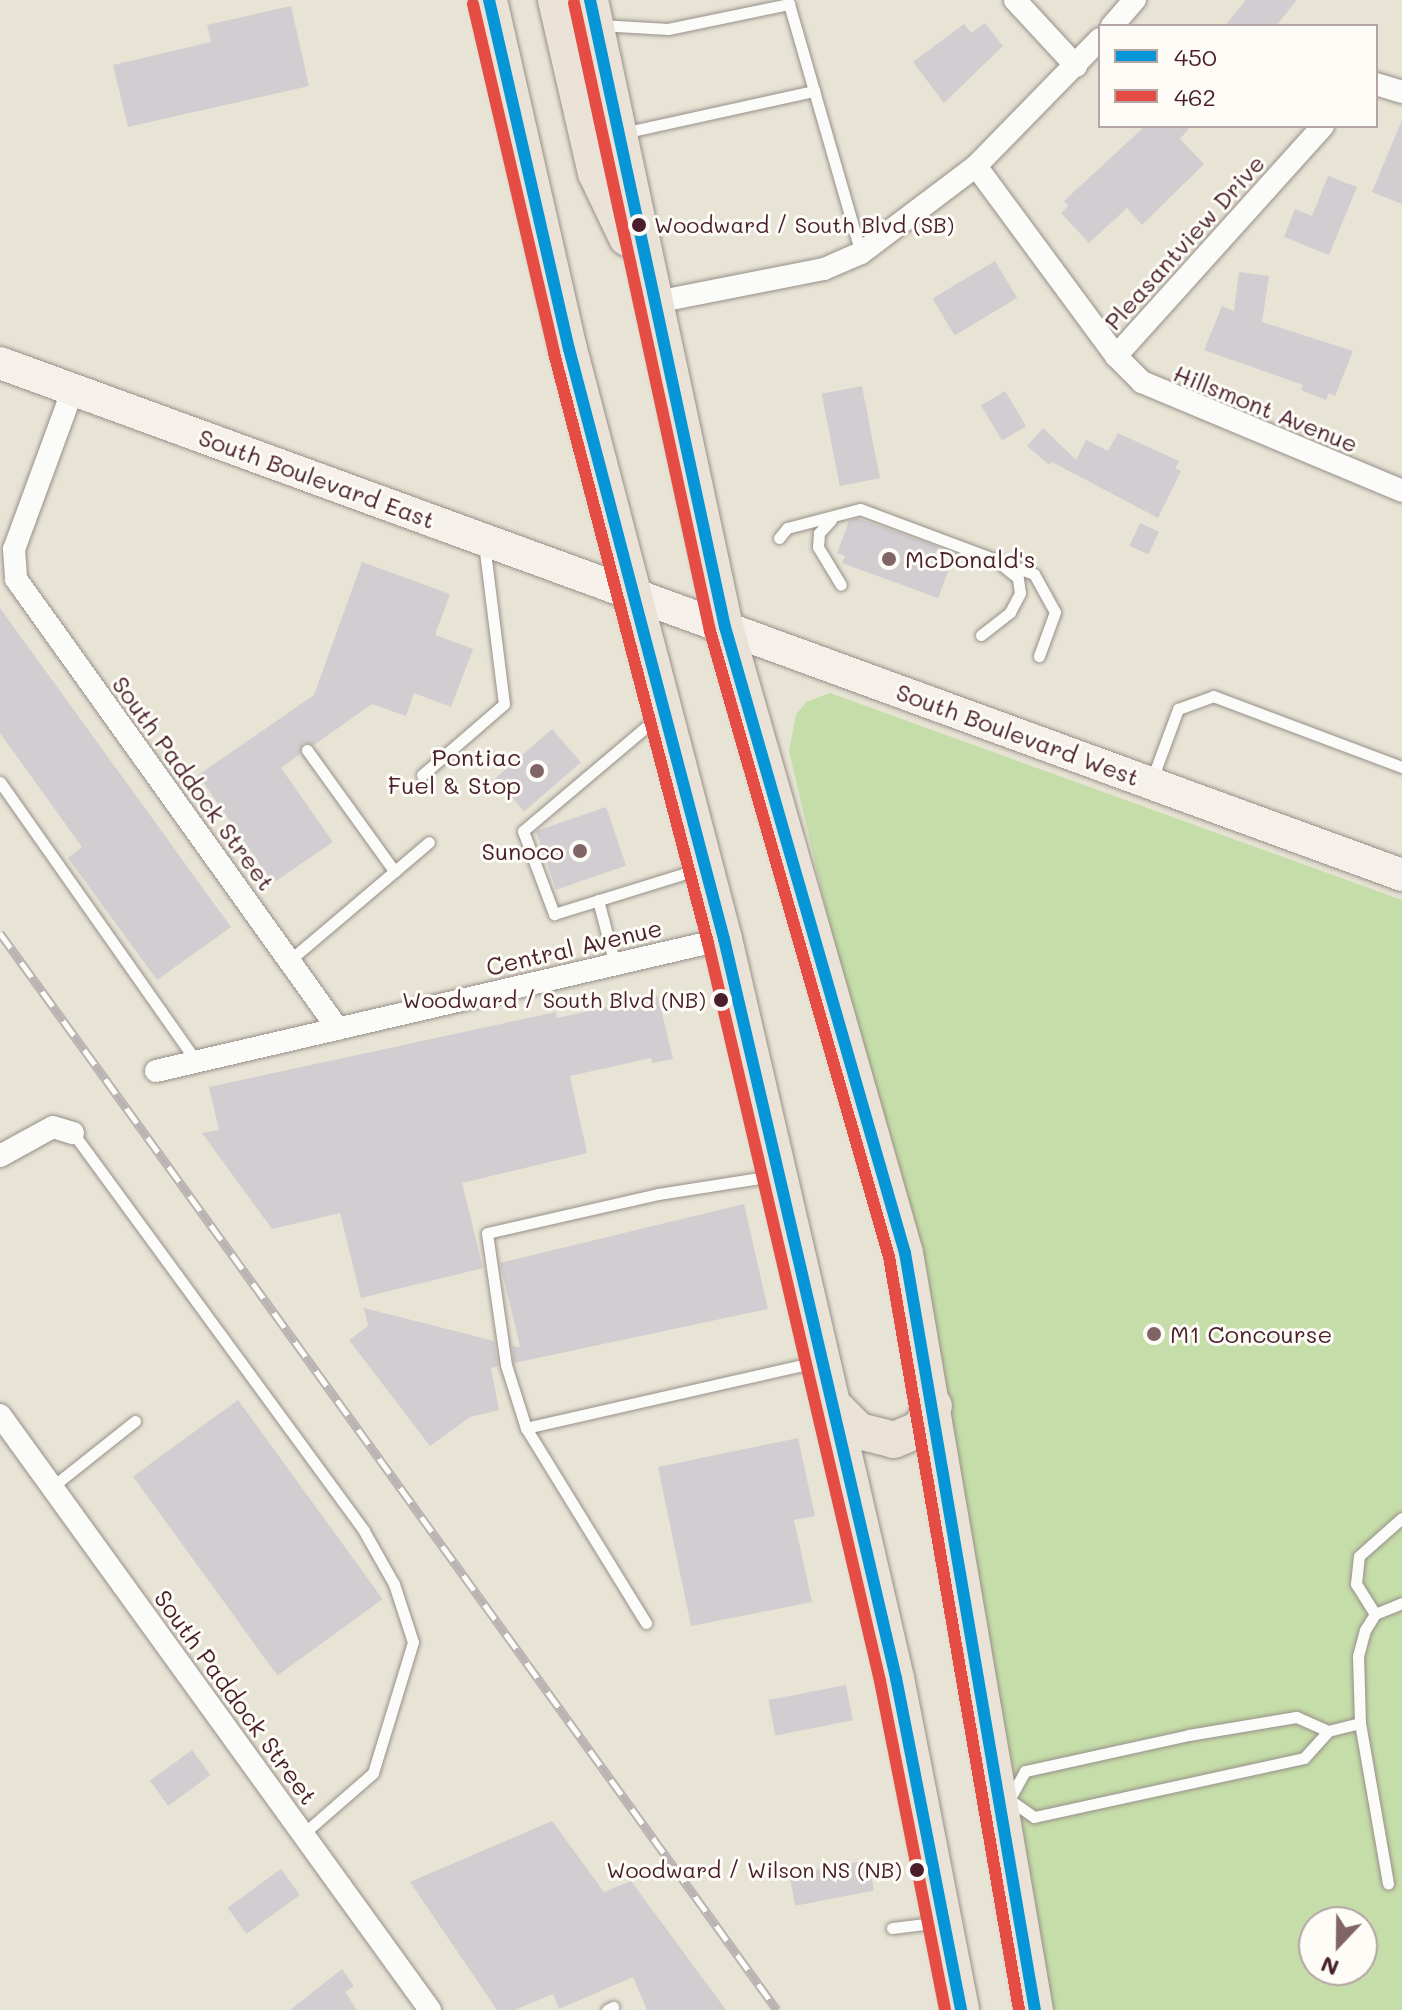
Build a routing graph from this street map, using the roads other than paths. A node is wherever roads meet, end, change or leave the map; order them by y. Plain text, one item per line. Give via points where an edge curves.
1 (489, 0) edge
2 (556, 0) edge
3 (1015, 0) edge
4 (1135, 0) edge
5 (593, 12) edge
6 (1114, 24) edge
7 (1098, 41) edge
8 (1076, 66) junction
9 (1378, 85) edge
10 (814, 91) junction
11 (1402, 92) edge
12 (1321, 128) edge
13 (619, 134) junction
14 (976, 166) junction
15 (861, 253) junction
16 (656, 302) junction
17 (1116, 356) junction
18 (0, 363) edge
19 (73, 389) junction
20 (1402, 491) edge
21 (837, 514) junction
22 (779, 538) dead end
23 (483, 539) junction
24 (992, 557) junction
25 (8, 561) edge
26 (841, 585) dead end
27 (635, 594) junction
28 (725, 627) junction
29 (981, 635) dead end
30 (1039, 656) dead end
31 (665, 710) junction
32 (307, 750) dead end
33 (1402, 767) edge
34 (422, 775) dead end
35 (0, 782) edge
36 (1151, 783) junction
37 (429, 842) dead end
38 (706, 867) junction
39 (395, 872) junction
40 (1402, 875) edge
41 (598, 900) junction
42 (724, 939) junction
43 (290, 960) junction
44 (615, 965) junction
45 (338, 1029) junction
46 (196, 1061) junction
47 (156, 1071) dead end
48 (73, 1133) joint
49 (0, 1156) edge
50 (777, 1175) junction
51 (820, 1361) junction
52 (833, 1405) junction
53 (934, 1406) junction
54 (0, 1415) edge
55 (135, 1421) dead end
56 (526, 1428) junction
57 (52, 1487) junction
58 (1402, 1518) edge
59 (1402, 1603) edge
60 (1375, 1614) junction
61 (646, 1623) dead end
62 (1360, 1723) junction
63 (1328, 1731) junction
64 (1005, 1798) junction
65 (303, 1834) junction
66 (1388, 1884) dead end
67 (944, 1921) junction
68 (892, 1928) dead end
69 (430, 2010) edge
70 (961, 2010) edge
71 (1035, 2010) edge

1 - 27 main road via 547,261
2 - 16 main road via 596,173
3 - 8 street
4 - 6 street
5 - 10 lane via 668,29 789,4
5 - 13 main road
7 - 8 street
8 - 14 street
9 - 11 street
10 - 13 lane
10 - 15 lane
12 - 17 street, Pleasantview Drive
13 - 16 main road
14 - 15 street
14 - 17 street, Hillsmont Avenue
15 - 16 street via 824,269
16 - 28 main road
17 - 20 street, Hillsmont Avenue via 1155,391
18 - 19 street, South Boulevard East
19 - 23 street, South Boulevard East
19 - 25 street
21 - 22 lane via 787,528
21 - 24 lane via 860,509
21 - 26 lane via 823,525 818,547
23 - 27 street, South Boulevard East
23 - 34 lane via 504,704
24 - 29 lane via 1018,578 1020,593 1010,612
24 - 30 lane via 1034,574 1054,605
25 - 43 street, South Paddock Street via 19,585
27 - 28 street, South Boulevard West
27 - 31 main road
28 - 36 street, South Boulevard West
28 - 53 main road via 905,1253
31 - 38 main road
31 - 41 lane via 523,831 554,914
32 - 39 lane
33 - 36 lane via 1213,696 1178,709
35 - 46 lane
36 - 40 street, South Boulevard West
37 - 39 lane
38 - 41 lane
38 - 42 main road
39 - 43 lane
41 - 44 lane
42 - 44 street, Central Avenue
42 - 50 main road
43 - 45 street, South Paddock Street
44 - 45 street, Central Avenue
45 - 46 street, Central Avenue
46 - 47 street, Central Avenue
48 - 49 street via 53,1127
48 - 65 lane via 364,1531 394,1584 413,1642 373,1773
50 - 51 main road
50 - 56 lane via 658,1194 487,1233 506,1365
51 - 52 main road
51 - 56 lane
52 - 53 main road via 859,1431 894,1440 920,1429
52 - 67 main road via 896,1678
53 - 64 main road
54 - 57 street, South Paddock Street
55 - 57 lane
56 - 61 lane
57 - 65 street, South Paddock Street
58 - 60 lane via 1359,1556 1356,1584
59 - 60 lane
60 - 62 lane via 1358,1656
62 - 63 lane
62 - 66 lane
63 - 64 lane via 1296,1717 1189,1735 1025,1771
63 - 64 lane via 1304,1758 1034,1817
64 - 71 main road
65 - 69 street, South Paddock Street
67 - 68 lane
67 - 70 main road

